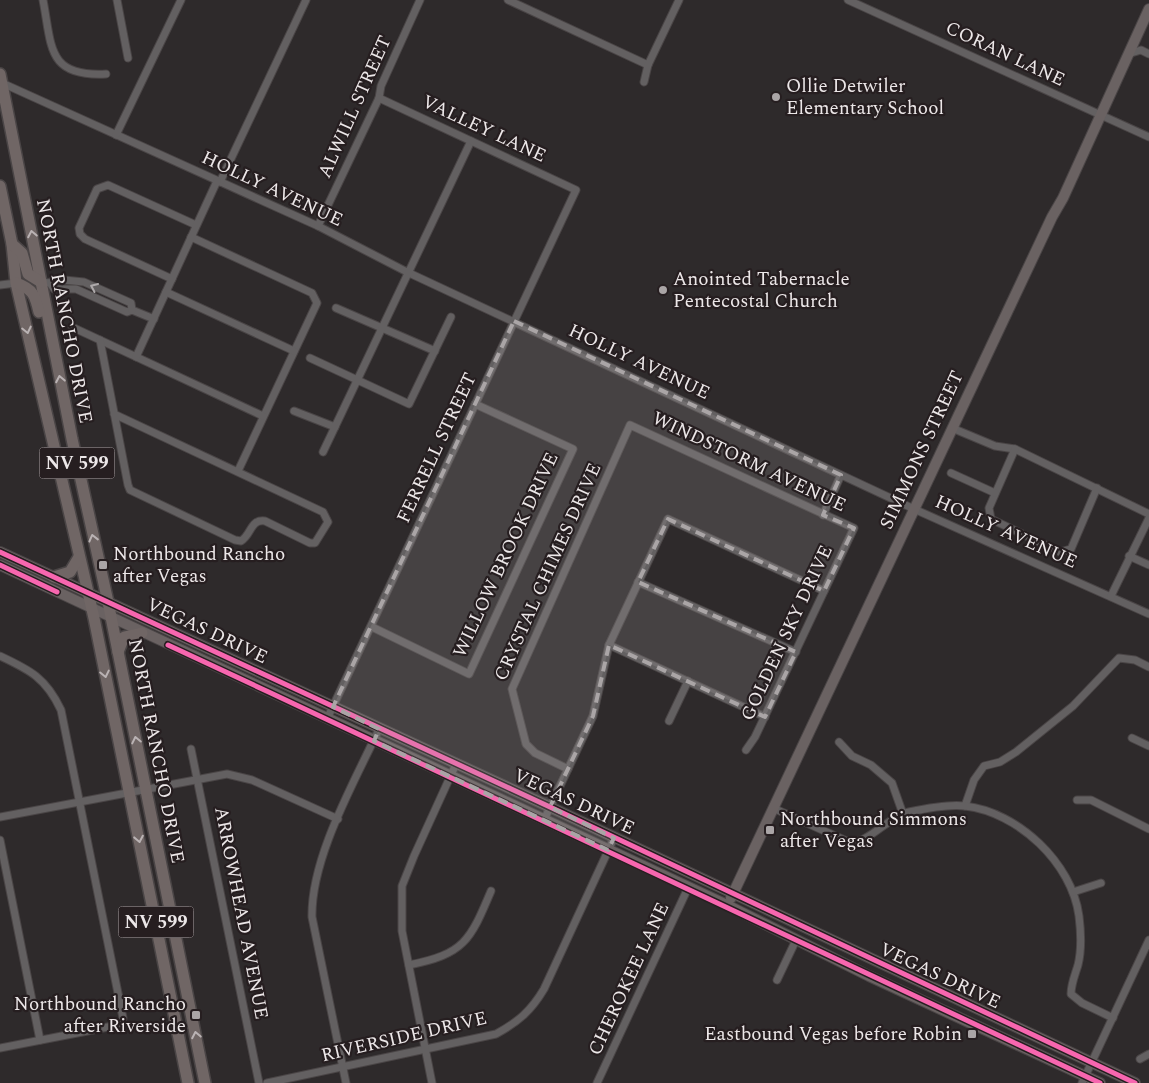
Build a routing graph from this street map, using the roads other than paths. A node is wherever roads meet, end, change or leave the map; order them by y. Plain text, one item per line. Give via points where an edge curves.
1 (43, 0) edge
2 (117, 0) edge
3 (181, 0) edge
4 (306, 0) edge
5 (420, 0) edge
6 (508, 0) edge
7 (678, 0) edge
8 (848, 0) edge
9 (1149, 9) edge
10 (1146, 53) edge
11 (1128, 54) junction
12 (128, 58) dead end
13 (648, 65) junction
14 (106, 74) dead end
15 (1, 79) edge
16 (644, 82) dead end
17 (379, 98) junction
18 (1100, 116) junction
19 (116, 135) junction
20 (1149, 137) edge
21 (471, 141) junction
22 (218, 181) junction
23 (0, 186) edge
24 (576, 190) joint
25 (196, 226) junction
26 (318, 226) junction
27 (191, 237) junction
28 (12, 244) junction
29 (407, 272) junction
30 (172, 279) junction
31 (45, 282) junction
32 (16, 283) junction
33 (0, 285) edge
34 (166, 292) junction
35 (336, 308) dead end
36 (451, 317) dead end
37 (154, 319) junction
38 (514, 321) junction
39 (48, 323) junction
40 (72, 327) dead end
41 (381, 328) junction
42 (100, 340) junction
43 (434, 351) junction
44 (294, 352) junction
45 (136, 357) junction
46 (310, 358) dead end
47 (357, 380) junction
48 (475, 404) junction
49 (294, 411) dead end
50 (114, 414) junction
51 (264, 416) junction
52 (630, 425) joint
53 (335, 428) junction
54 (952, 428) junction
55 (1015, 449) junction
56 (323, 452) dead end
57 (238, 471) junction
58 (951, 473) dead end
59 (841, 475) junction
60 (1098, 488) junction
61 (995, 493) junction
62 (914, 509) junction
63 (1149, 514) edge
64 (823, 515) junction
65 (1149, 518) edge
66 (854, 528) joint
67 (0, 552) edge
68 (1130, 556) junction
69 (78, 557) junction
70 (0, 565) edge
71 (1149, 565) edge
72 (54, 577) junction
73 (638, 582) junction
74 (824, 591) junction
75 (88, 593) junction
76 (1111, 596) junction
77 (108, 602) junction
78 (92, 608) junction
79 (1149, 614) edge
80 (111, 618) junction
81 (372, 627) junction
82 (142, 633) junction
83 (609, 645) junction
84 (118, 652) junction
85 (796, 652) junction
86 (0, 656) edge
87 (1149, 667) edge
88 (688, 681) junction
89 (333, 707) junction
90 (765, 717) junction
91 (328, 719) junction
92 (669, 721) dead end
93 (379, 729) junction
94 (1132, 738) dead end
95 (374, 741) junction
96 (839, 742) dead end
97 (1149, 746) edge
98 (191, 749) dead end
99 (746, 750) dead end
100 (456, 764) junction
101 (568, 769) junction
102 (450, 777) junction
103 (197, 779) junction
104 (146, 788) junction
105 (129, 791) junction
106 (1077, 800) dead end
107 (79, 801) junction
108 (965, 806) junction
109 (550, 807) junction
110 (773, 808) junction
111 (903, 814) junction
112 (0, 817) edge
113 (338, 819) junction
114 (544, 820) junction
115 (1149, 829) edge
116 (614, 838) junction
117 (0, 840) edge
118 (608, 850) junction
119 (1101, 883) dead end
120 (688, 888) junction
121 (492, 891) dead end
122 (1073, 892) junction
123 (733, 893) junction
124 (727, 905) junction
125 (796, 940) junction
126 (1149, 940) edge
127 (409, 965) junction
128 (777, 980) dead end
129 (931, 988) junction
130 (925, 1002) junction
131 (1113, 1018) junction
132 (40, 1040) junction
133 (0, 1048) edge
134 (426, 1051) junction
135 (1149, 1054) edge
136 (1140, 1059) dead end
137 (1091, 1063) junction
138 (342, 1068) junction
139 (1084, 1079) edge
140 (188, 1083) edge
141 (206, 1083) edge
142 (258, 1083) edge
143 (268, 1083) edge
144 (346, 1083) edge
145 (432, 1083) edge
146 (597, 1083) edge
147 (1100, 1083) edge
148 (1134, 1083) edge

1 - 14 street via 57,60 84,75
2 - 12 street
3 - 19 street
4 - 22 street
5 - 17 street, ALWILL STREET via 381,86
6 - 13 street
7 - 13 street
8 - 18 street, CORAN LANE
9 - 11 main road, SIMMONS STREET
10 - 11 street
11 - 18 main road, SIMMONS STREET
13 - 16 street
15 - 19 street, HOLLY AVENUE
31 -> 15 main road, NORTH RANCHO DRIVE / NV 599
17 - 21 street, VALLEY LANE
17 - 26 street, ALWILL STREET
18 - 20 street, CORAN LANE
18 - 54 main road, SIMMONS STREET
19 - 22 street, HOLLY AVENUE
21 - 24 street, VALLEY LANE
21 - 29 street
22 - 25 street
22 - 26 street, HOLLY AVENUE
23 - 28 main road, NORTH RANCHO DRIVE / NV 599
24 - 38 street, FERRELL STREET
25 - 27 street
25 - 30 street via 108,185 97,189 78,228 85,239
26 - 29 street, HOLLY AVENUE
27 - 30 street
27 - 44 street via 316,297 317,303
28 - 31 main road via 22,253 28,274
28 - 32 main road, NORTH RANCHO DRIVE / NV 599
29 - 38 street, HOLLY AVENUE
29 - 41 street
30 - 34 street
31 - 37 street via 54,288 76,289 127,312 132,310
31 - 39 main road, NORTH RANCHO DRIVE / NV 599
32 - 33 street
32 - 39 main road via 32,290 40,315
32 -> 69 main road, NORTH RANCHO DRIVE / NV 599
34 - 37 street
34 - 44 street
35 - 41 street
36 - 43 street
37 - 45 street
38 - 48 street, FERRELL STREET
38 - 59 street, HOLLY AVENUE
77 -> 39 main road, NORTH RANCHO DRIVE / NV 599
40 - 42 street
41 - 43 street
41 - 47 street
42 - 45 street
42 - 50 street
43 - 47 street via 409,404
44 - 51 street
45 - 51 street
46 - 47 street
47 - 53 street
48 - 81 street, FERRELL STREET
48 - 81 street, WILLOW BROOK DRIVE via 573,449 469,674
49 - 53 street
50 - 57 street
50 - 57 street via 130,490 235,540 242,541 247,537 258,520 315,543 328,522 323,512
51 - 57 street
52 - 64 street, WINDSTORM AVENUE
52 - 101 street, CRYSTAL CHIMES DRIVE via 512,689 526,744 535,754
53 - 56 street
54 - 55 street via 995,446
54 - 62 main road, SIMMONS STREET
55 - 60 street
55 - 61 street
58 - 61 street
59 - 62 street, HOLLY AVENUE
59 - 64 street
60 - 61 street via 1071,549 1060,552 991,519 989,508
60 - 63 street
62 - 76 street, HOLLY AVENUE
62 - 110 main road, SIMMONS STREET
64 - 66 street, WINDSTORM AVENUE
65 - 68 street
66 - 74 street, GOLDEN SKY DRIVE
67 - 72 main road, VEGAS DRIVE
68 - 71 street
68 - 76 street
69 - 72 main road via 70,572
69 - 75 main road, NORTH RANCHO DRIVE / NV 599
70 - 78 main road, VEGAS DRIVE
72 - 75 main road, VEGAS DRIVE
73 - 74 street via 668,519
73 - 83 street
73 - 85 street
74 - 85 street, GOLDEN SKY DRIVE
75 - 77 main road, VEGAS DRIVE
75 - 78 main road, NORTH RANCHO DRIVE / NV 599
76 - 79 street, HOLLY AVENUE
77 - 80 main road, NORTH RANCHO DRIVE / NV 599
77 - 89 main road, VEGAS DRIVE
78 - 80 main road, VEGAS DRIVE
78 -> 105 main road, NORTH RANCHO DRIVE / NV 599
80 - 82 main road, VEGAS DRIVE
80 - 84 main road, NORTH RANCHO DRIVE / NV 599
81 - 89 street, FERRELL STREET
82 - 84 main road via 124,637
82 - 91 main road, VEGAS DRIVE
83 - 88 street
83 - 101 street via 593,716
104 -> 84 main road, NORTH RANCHO DRIVE / NV 599
85 - 90 street, GOLDEN SKY DRIVE
86 - 107 street via 35,674 55,698 61,710
87 - 108 street via 1135,660 1119,658 1066,712 1016,752 1000,762 984,766 974,780
88 - 90 street
88 - 92 street
89 - 91 street, FERRELL STREET
89 - 93 main road, VEGAS DRIVE
90 - 99 street, GOLDEN SKY DRIVE
91 - 95 main road, VEGAS DRIVE
93 - 95 street
93 - 100 main road, VEGAS DRIVE
94 - 97 street
95 - 102 main road, VEGAS DRIVE
95 - 113 street
96 - 111 street via 852,756 871,765 892,783
98 - 103 street, ARROWHEAD AVENUE
100 - 102 street
100 - 109 main road, VEGAS DRIVE
101 - 109 street
102 - 114 main road, VEGAS DRIVE
102 - 127 street via 402,886 402,931
103 - 104 street
103 - 113 street via 227,774 252,780
103 - 142 street, ARROWHEAD AVENUE
104 - 105 street
141 -> 104 main road, NORTH RANCHO DRIVE / NV 599
105 - 107 street
105 -> 140 main road, NORTH RANCHO DRIVE / NV 599
106 - 115 street via 1091,800
107 - 112 street
107 - 132 street via 123,1018 113,1026
108 - 111 street
108 - 122 street via 993,814 1022,829 1062,870
109 - 114 street
109 - 116 main road, VEGAS DRIVE
110 - 111 street via 855,843
110 - 123 main road, SIMMONS STREET
113 - 138 street via 320,863 312,917
114 - 118 main road, VEGAS DRIVE
116 - 118 street, RIVERSIDE DRIVE
116 - 123 main road, VEGAS DRIVE
117 - 132 street
118 - 120 main road, VEGAS DRIVE
118 - 134 street, RIVERSIDE DRIVE via 544,990 532,1008 518,1022 496,1034
119 - 122 street
120 - 124 main road, VEGAS DRIVE
120 - 146 street, CHEROKEE LANE
121 - 127 street via 477,925 463,944 447,955
122 - 131 street via 1080,939 1071,994
123 - 124 main road, SIMMONS STREET
123 - 129 main road, VEGAS DRIVE
124 - 125 main road, VEGAS DRIVE
125 - 128 street
125 - 130 main road, VEGAS DRIVE
126 - 131 street
127 - 134 street
129 - 130 main road
129 - 137 main road, VEGAS DRIVE
130 - 139 main road, VEGAS DRIVE
131 - 137 street
132 - 133 street
134 - 138 street, RIVERSIDE DRIVE
134 - 145 street
135 - 136 street
137 - 139 street
137 - 148 main road, VEGAS DRIVE
138 - 143 street, RIVERSIDE DRIVE
138 - 144 street
139 - 147 main road, VEGAS DRIVE

